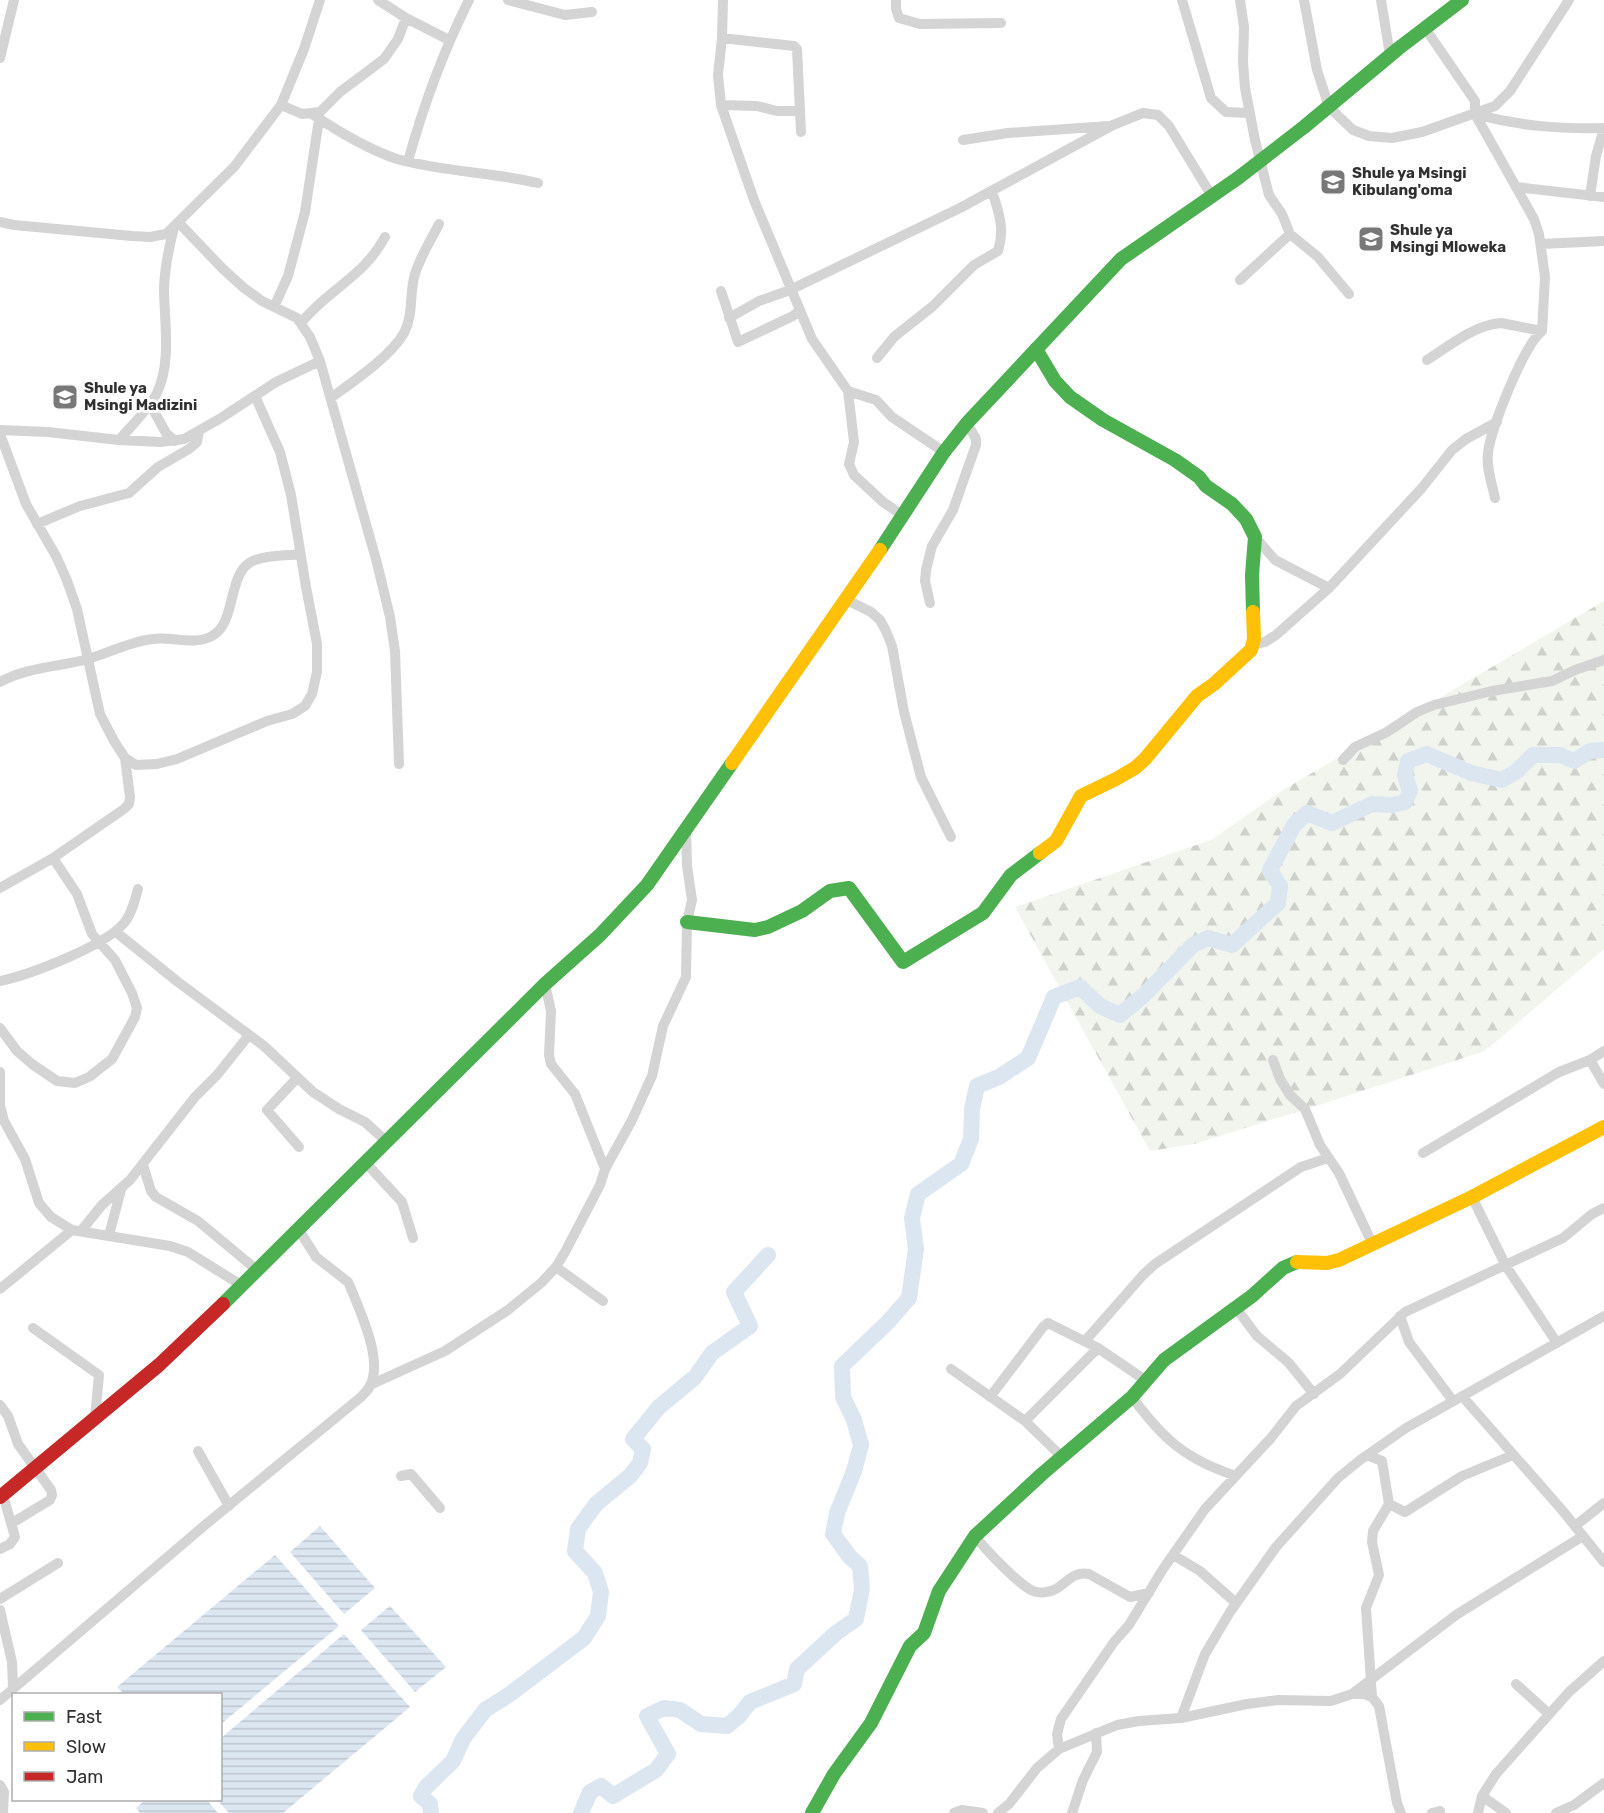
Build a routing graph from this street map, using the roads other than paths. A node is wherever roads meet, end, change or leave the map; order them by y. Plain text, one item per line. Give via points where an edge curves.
1 (14, 0) edge
2 (320, 0) edge
3 (378, 0) edge
4 (469, 0) edge
5 (508, 0) edge
6 (723, 0) edge
7 (896, 0) edge
8 (1182, 0) edge
9 (1240, 0) edge
10 (1304, 0) edge
11 (1381, 0) edge
12 (1462, 0) edge
13 (1569, 0) edge
14 (592, 12) dead end
15 (406, 18) junction
16 (1001, 23) dead end
17 (1425, 28) junction
18 (722, 39) junction
19 (449, 40) junction
20 (1390, 55) junction
21 (0, 58) edge
22 (281, 105) junction
23 (721, 105) junction
24 (1329, 107) junction
25 (800, 111) junction
26 (1249, 113) junction
27 (1475, 114) junction
28 (316, 116) junction
29 (1113, 125) junction
30 (1604, 128) edge
31 (801, 132) dead end
32 (963, 140) dead end
33 (408, 161) junction
34 (1261, 161) junction
35 (538, 183) dead end
36 (1516, 187) junction
37 (992, 191) junction
38 (1590, 196) junction
39 (1604, 197) edge
40 (1213, 198) junction
41 (1, 223) edge
42 (439, 224) dead end
43 (177, 225) junction
44 (1290, 234) junction
45 (385, 237) dead end
46 (1604, 241) edge
47 (1541, 244) junction
48 (1240, 280) dead end
49 (790, 290) junction
50 (721, 291) dead end
51 (1349, 294) dead end
52 (274, 307) junction
53 (799, 311) junction
54 (729, 318) junction
55 (301, 323) junction
56 (1542, 331) junction
57 (1036, 349) junction
58 (878, 357) dead end
59 (320, 360) junction
60 (1427, 360) dead end
61 (848, 391) junction
62 (255, 396) junction
63 (332, 397) junction
64 (150, 404) junction
65 (967, 423) junction
66 (1497, 423) junction
67 (199, 431) junction
68 (0, 432) edge
69 (119, 440) junction
70 (175, 441) junction
71 (944, 452) junction
72 (1495, 498) dead end
73 (904, 516) junction
74 (37, 524) junction
75 (1255, 537) junction
76 (300, 554) junction
77 (1329, 588) junction
78 (846, 599) junction
79 (930, 603) dead end
80 (1252, 645) junction
81 (88, 659) junction
82 (1604, 660) edge
83 (0, 682) edge
84 (125, 758) junction
85 (1343, 760) dead end
86 (399, 764) dead end
87 (686, 829) junction
88 (951, 837) dead end
89 (53, 858) junction
90 (0, 888) edge
91 (138, 889) dead end
92 (687, 922) junction
93 (116, 932) junction
94 (100, 942) junction
95 (0, 981) edge
96 (545, 984) junction
97 (0, 1028) edge
98 (249, 1035) junction
99 (1604, 1051) edge
100 (1273, 1060) dead end
101 (1590, 1060) junction
102 (0, 1072) edge
103 (297, 1078) junction
104 (1604, 1084) edge
105 (1604, 1127) edge
106 (387, 1142) junction
107 (298, 1147) dead end
108 (1423, 1153) dead end
109 (1328, 1158) junction
110 (366, 1163) junction
111 (143, 1165) junction
112 (605, 1169) junction
113 (121, 1190) junction
114 (1472, 1197) junction
115 (1604, 1208) edge
116 (299, 1230) junction
117 (77, 1231) junction
118 (109, 1235) junction
119 (413, 1238) dead end
120 (1372, 1243) junction
121 (1506, 1266) junction
122 (556, 1267) junction
123 (256, 1270) junction
124 (241, 1285) junction
125 (0, 1289) edge
126 (603, 1301) dead end
127 (1236, 1308) junction
128 (1400, 1316) junction
129 (1604, 1316) edge
130 (33, 1328) dead end
131 (1086, 1341) junction
132 (1557, 1343) junction
133 (1098, 1348) junction
134 (951, 1369) dead end
135 (1145, 1380) junction
136 (370, 1385) junction
137 (1314, 1394) junction
138 (990, 1397) junction
139 (1132, 1397) junction
140 (1458, 1398) junction
141 (0, 1405) edge
142 (95, 1417) junction
143 (1024, 1421) junction
144 (198, 1450) dead end
145 (1367, 1455) junction
146 (1513, 1455) junction
147 (1062, 1457) junction
148 (34, 1469) junction
149 (402, 1476) dead end
150 (1236, 1476) junction
151 (1, 1496) edge
152 (1604, 1503) edge
153 (1389, 1504) junction
154 (229, 1506) junction
155 (440, 1508) dead end
156 (12, 1523) junction
157 (1575, 1526) junction
158 (975, 1536) junction
159 (1583, 1536) junction
160 (0, 1549) edge
161 (1173, 1556) junction
162 (1603, 1560) edge
163 (58, 1563) dead end
164 (1149, 1593) junction
165 (0, 1599) edge
166 (1236, 1603) junction
167 (0, 1610) edge
168 (1604, 1661) edge
169 (1372, 1678) junction
170 (1516, 1684) dead end
171 (13, 1687) junction
172 (1352, 1694) junction
173 (1372, 1697) junction
174 (0, 1700) edge
175 (1549, 1714) junction
176 (1181, 1718) junction
177 (1096, 1733) junction
178 (1059, 1749) junction
179 (1604, 1783) edge
180 (0, 1785) edge
181 (1482, 1796) junction
182 (1574, 1809) edge
183 (3, 1813) edge
184 (812, 1813) edge
185 (954, 1813) edge
186 (984, 1813) edge
187 (998, 1813) edge
188 (1072, 1813) edge
189 (1401, 1813) edge
190 (1478, 1813) edge
191 (1506, 1813) edge
192 (1556, 1813) edge

1 - 21 street
2 - 22 street
3 - 15 street
4 - 19 street
5 - 14 street via 565,15
6 - 18 street
7 - 16 street via 899,18 920,24
8 - 26 street via 1211,98 1226,112
9 - 26 street
10 - 24 street via 1317,70
11 - 20 street
12 - 17 street
13 - 27 street via 1510,91 1496,106
15 - 19 street
15 - 28 street via 384,59
17 - 20 street
17 - 27 street via 1475,101
18 - 23 street via 718,75
18 - 25 street via 794,46
19 - 33 street
20 - 24 street
22 - 28 street
22 - 43 street via 234,167
23 - 25 street
23 - 49 street
24 - 27 street via 1353,130 1392,138
24 - 34 street
25 - 31 street
26 - 34 street
27 - 30 street via 1511,123
27 - 36 street
28 - 33 street via 358,142
28 - 52 street via 305,212 288,276
29 - 32 street
29 - 37 street
29 - 40 street via 1143,113 1164,120
30 - 38 street
33 - 35 street
34 - 40 street
34 - 44 street via 1269,195
36 - 38 street
36 - 47 street via 1534,219
37 - 49 street
37 - 58 street via 1001,223 998,251 974,265 933,306 894,337
38 - 39 street
40 - 57 street via 1121,259
41 - 43 street via 150,237 166,234
42 - 63 street via 415,275 404,333 371,367
43 - 52 street via 223,269
43 - 64 street via 166,259 162,378
44 - 48 street
44 - 51 street via 1318,256
45 - 55 street via 371,261 321,300
46 - 47 street
47 - 56 street via 1545,277
49 - 53 street
49 - 54 street
50 - 54 street
52 - 55 street
53 - 54 street via 738,342
53 - 61 street via 812,339
55 - 59 street
56 - 60 street via 1495,323
56 - 66 street via 1519,365
57 - 65 street
57 - 75 street via 1054,381 1070,397 1199,477 1246,519
59 - 62 street
59 - 63 street
61 - 71 street via 876,400 892,417
61 - 73 street via 854,442 849,464 863,484
62 - 67 street
62 - 76 street via 280,452
63 - 86 street via 390,617
64 - 69 street
64 - 70 street
65 - 71 street
65 - 79 street via 976,445 952,510 932,546 925,581
66 - 72 street via 1488,452
66 - 77 street via 1452,450
67 - 70 street
67 - 74 street via 197,442 158,467 129,493 80,506
68 - 69 street via 48,432
68 - 74 street
69 - 70 street
71 - 73 street
73 - 78 street
74 - 81 street via 66,578
75 - 77 street via 1275,560
75 - 80 street
76 - 81 street via 254,560 245,565 222,625 214,635 202,640 150,639
76 - 84 street via 317,644 317,672 305,706 177,759 136,765
77 - 80 street via 1276,635
78 - 87 street
78 - 88 street via 871,612 886,631 921,777
80 - 92 street via 1246,655 1197,696 1145,759 1081,796 1056,841 1011,874 983,913 903,962 849,888 830,891 802,911 754,930
81 - 83 street via 28,671
81 - 84 street via 100,714
82 - 85 street via 1552,681 1434,705 1355,747
84 - 89 street via 129,804
87 - 92 street via 692,900
87 - 96 street via 647,885 600,935
89 - 90 street
89 - 94 street via 77,894 92,934
91 - 93 street via 127,921
92 - 112 street via 686,977 663,1026 652,1076
93 - 94 street
93 - 98 street
94 - 95 street
94 - 97 street via 115,960 137,1008 112,1059 102,1068 75,1083 57,1081 17,1052
96 - 106 street
96 - 112 street via 551,1011 551,1064 575,1094
98 - 103 street
98 - 111 street
99 - 101 street
100 - 109 street via 1290,1095 1305,1109
101 - 104 street
101 - 108 street via 1559,1072
102 - 117 street via 2,1115 25,1159 39,1203 51,1216
103 - 106 street via 327,1101 365,1122
103 - 107 street via 267,1110
105 - 114 street
106 - 110 street
109 - 120 street
109 - 131 street via 1301,1167 1155,1264
110 - 116 street
110 - 119 street via 402,1203
111 - 113 street
111 - 123 street via 156,1197 198,1221
112 - 122 street
113 - 117 street
113 - 118 street
114 - 120 street
114 - 121 street
115 - 121 street via 1563,1238
116 - 123 street
116 - 136 street via 316,1257 348,1282 372,1348 374,1367
117 - 118 street
117 - 125 street
118 - 124 street via 188,1252
120 - 127 street via 1332,1263 1288,1265
121 - 128 street
121 - 132 street
122 - 126 street
122 - 136 street via 508,1310 445,1351
123 - 124 street
124 - 142 street via 159,1365
127 - 135 street via 1164,1360
127 - 137 street via 1257,1336 1288,1362
128 - 137 street via 1341,1374
128 - 140 street via 1409,1342
129 - 132 street
130 - 142 street via 99,1375
131 - 133 street
131 - 138 street via 1051,1323 1045,1325
132 - 140 street
133 - 135 street
133 - 143 street
134 - 138 street
135 - 139 street
136 - 154 street via 361,1397
137 - 150 street via 1290,1413
138 - 143 street
139 - 147 street
139 - 150 street via 1174,1445 1198,1461
140 - 145 street
140 - 146 street
141 - 148 street
142 - 148 street
143 - 147 street
144 - 154 street
145 - 153 street via 1382,1461
145 - 166 street via 1338,1478 1276,1548
146 - 153 street via 1462,1476 1405,1512
146 - 157 street
147 - 158 street
148 - 151 street
148 - 156 street via 51,1490 51,1498
149 - 155 street via 411,1474 422,1494
150 - 161 street via 1205,1509
151 - 156 street
152 - 157 street
153 - 169 street via 1372,1536 1379,1575 1366,1608
154 - 171 street
156 - 160 street via 13,1540
157 - 159 street
158 - 164 street via 986,1551 1032,1591 1054,1590 1083,1573 1130,1596
158 - 184 street via 939,1591 924,1633 910,1646 871,1723
159 - 162 street
159 - 169 street via 1456,1615
161 - 164 street
161 - 166 street via 1200,1571
163 - 165 street
164 - 178 street via 1058,1725
166 - 176 street via 1205,1654
167 - 171 street via 12,1662
168 - 175 street
169 - 172 street
169 - 173 street
170 - 175 street
171 - 174 street
172 - 173 street
172 - 176 street via 1331,1701 1247,1704
173 - 189 street via 1379,1706
175 - 181 street via 1496,1774
176 - 177 street via 1139,1721
177 - 178 street
177 - 188 street via 1097,1752
178 - 187 street
179 - 182 street
180 - 183 street via 4,1791
181 - 190 street
181 - 191 street
182 - 192 street
185 - 186 street

